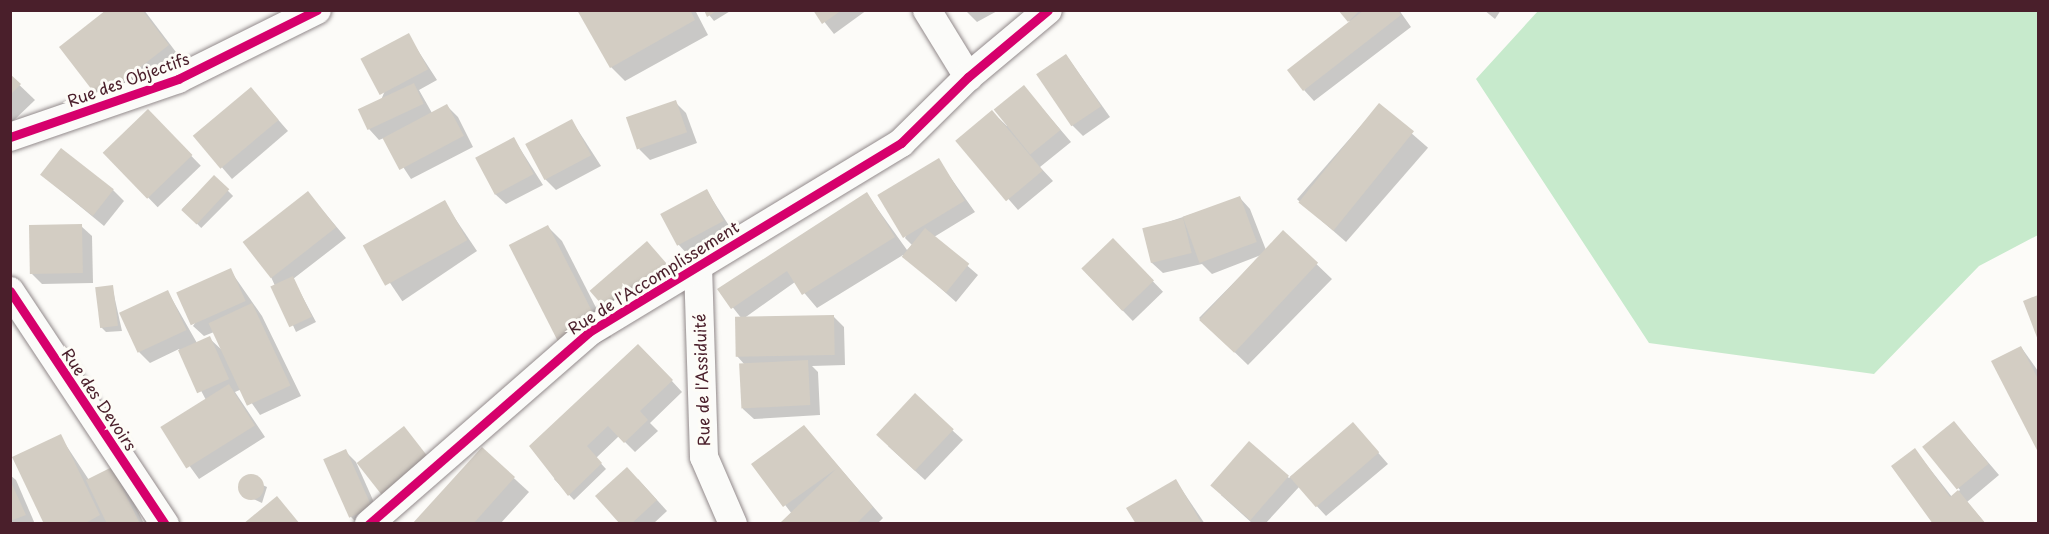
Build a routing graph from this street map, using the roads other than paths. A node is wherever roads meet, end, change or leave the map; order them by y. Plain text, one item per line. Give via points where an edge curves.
1 (317, 10) edge
2 (927, 10) edge
3 (1048, 10) edge
4 (968, 77) junction
5 (10, 137) edge
6 (698, 266) junction
7 (10, 291) edge
8 (165, 524) edge
9 (369, 524) edge
10 (733, 524) edge

1 - 5 street, Rue des Objectifs via 178,79
2 - 4 street
3 - 4 street, Rue de l'Accomplissement
4 - 6 street, Rue de l'Accomplissement via 901,143
6 - 9 street, Rue de l'Accomplissement via 589,332
6 - 10 street, Rue de l'Assiduité via 704,457
7 - 8 street, Rue des Devoirs

